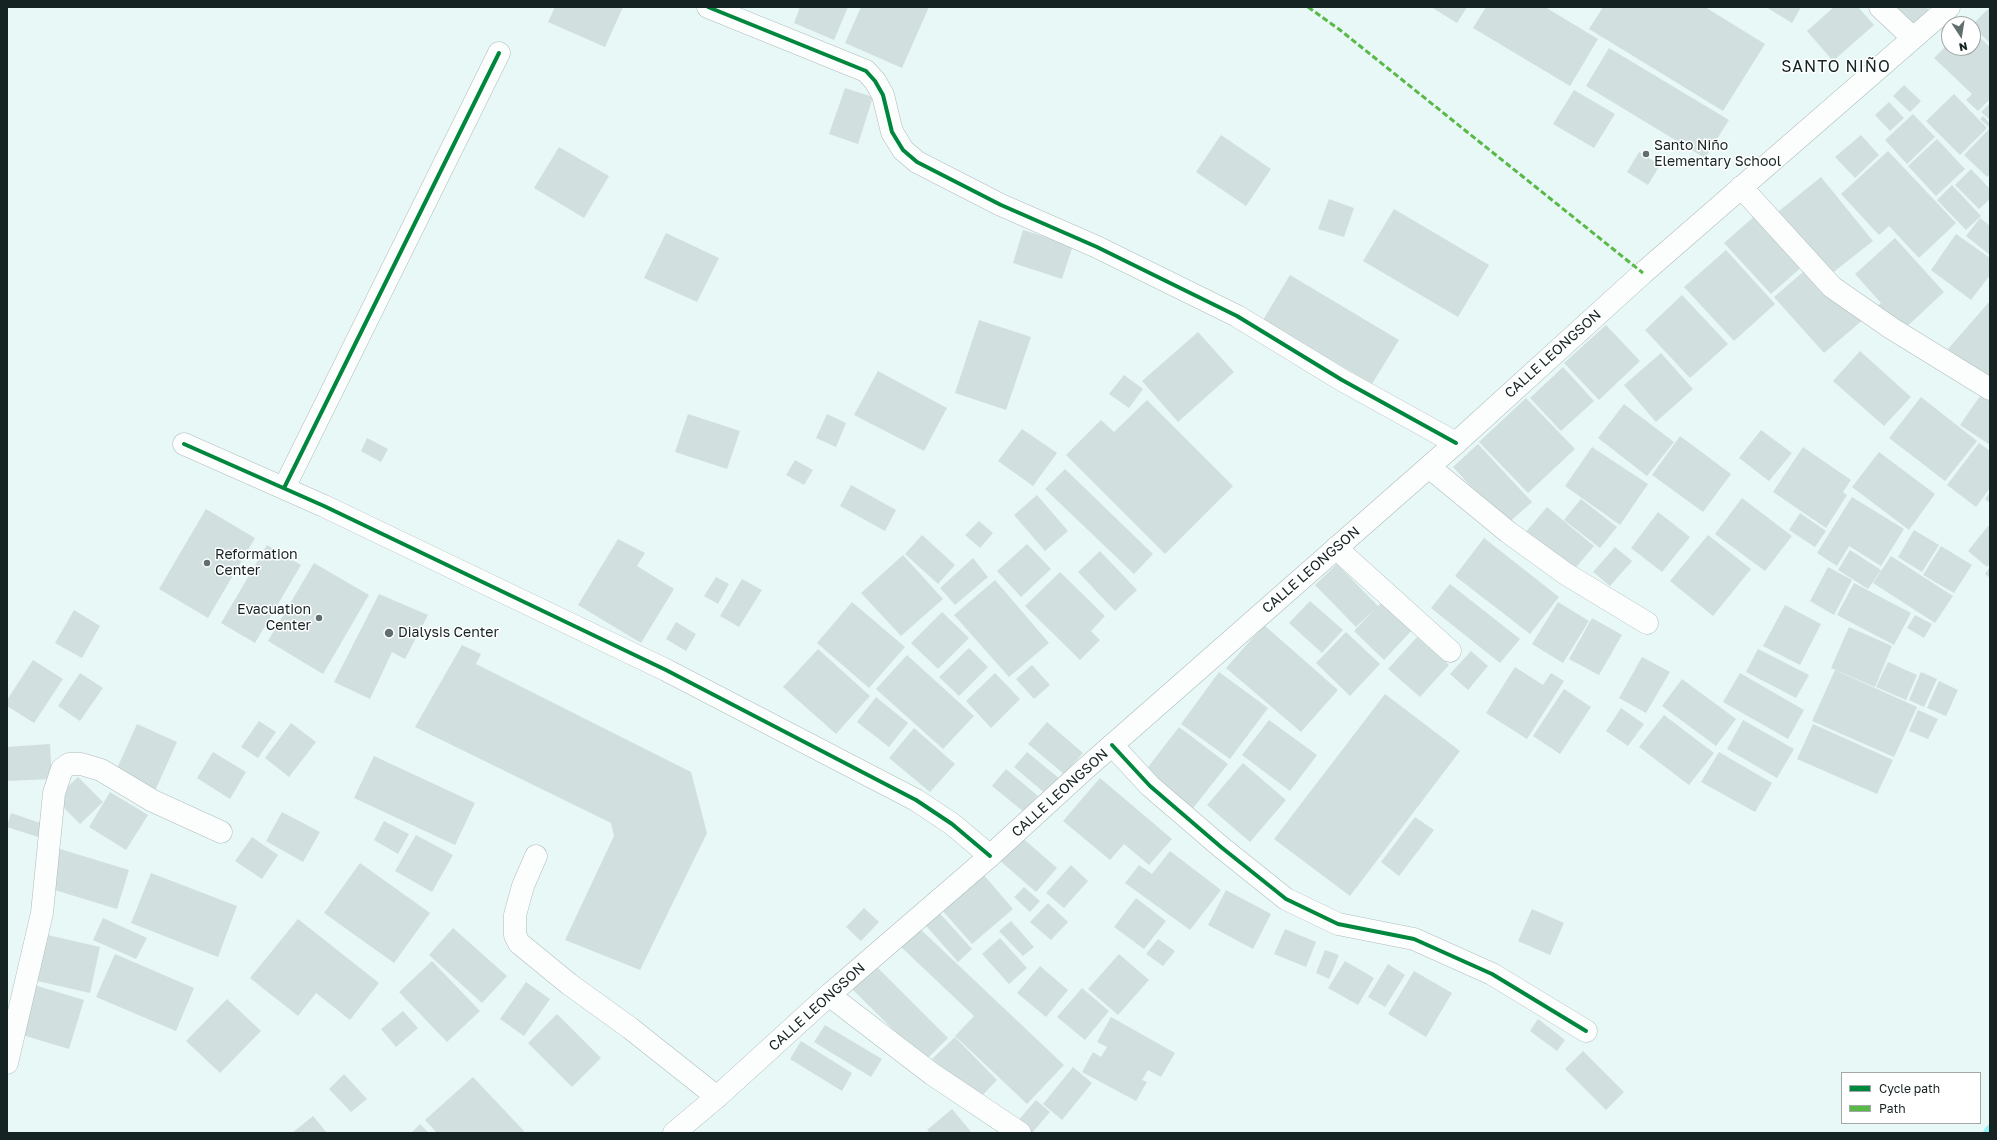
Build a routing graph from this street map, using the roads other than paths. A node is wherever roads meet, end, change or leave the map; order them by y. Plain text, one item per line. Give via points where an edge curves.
1 (708, 7) edge
2 (1880, 7) edge
3 (1948, 7) edge
4 (1913, 38) junction
5 (499, 52) dead end
6 (1741, 187) junction
7 (1990, 389) edge
8 (1456, 443) junction
9 (184, 444) dead end
10 (1429, 467) junction
11 (284, 488) junction
12 (1336, 548) junction
13 (1647, 623) dead end
14 (1450, 651) dead end
15 (1112, 745) junction
16 (221, 832) dead end
17 (536, 856) dead end
18 (990, 856) junction
19 (829, 995) junction
20 (1586, 1031) dead end
21 (7, 1063) edge
22 (717, 1097) junction
23 (674, 1133) edge
24 (1020, 1133) edge

1 - 8 street via 866,71 883,95 892,132 902,150 917,162 1001,205 1097,247 1237,316 1342,380
2 - 4 street
3 - 4 street, CALLE LEONGSON
4 - 6 street, CALLE LEONGSON
5 - 11 street
6 - 7 street via 1832,287 1891,328
6 - 8 street, CALLE LEONGSON
8 - 10 street, CALLE LEONGSON
9 - 11 street
10 - 12 street, CALLE LEONGSON
10 - 13 street via 1521,542 1566,574
11 - 18 street via 444,562 666,670 909,797 952,824
12 - 14 street
12 - 15 street, CALLE LEONGSON
15 - 18 street, CALLE LEONGSON
15 - 20 street via 1150,786 1286,899 1338,924 1414,939 1492,974
16 - 21 street via 153,801 101,770 81,764 68,764 62,769 54,793 42,912
17 - 22 street via 523,886 515,915 515,934 519,943
18 - 19 street, CALLE LEONGSON
19 - 22 street, CALLE LEONGSON
19 - 24 street via 932,1074
22 - 23 street, CALLE LEONGSON

